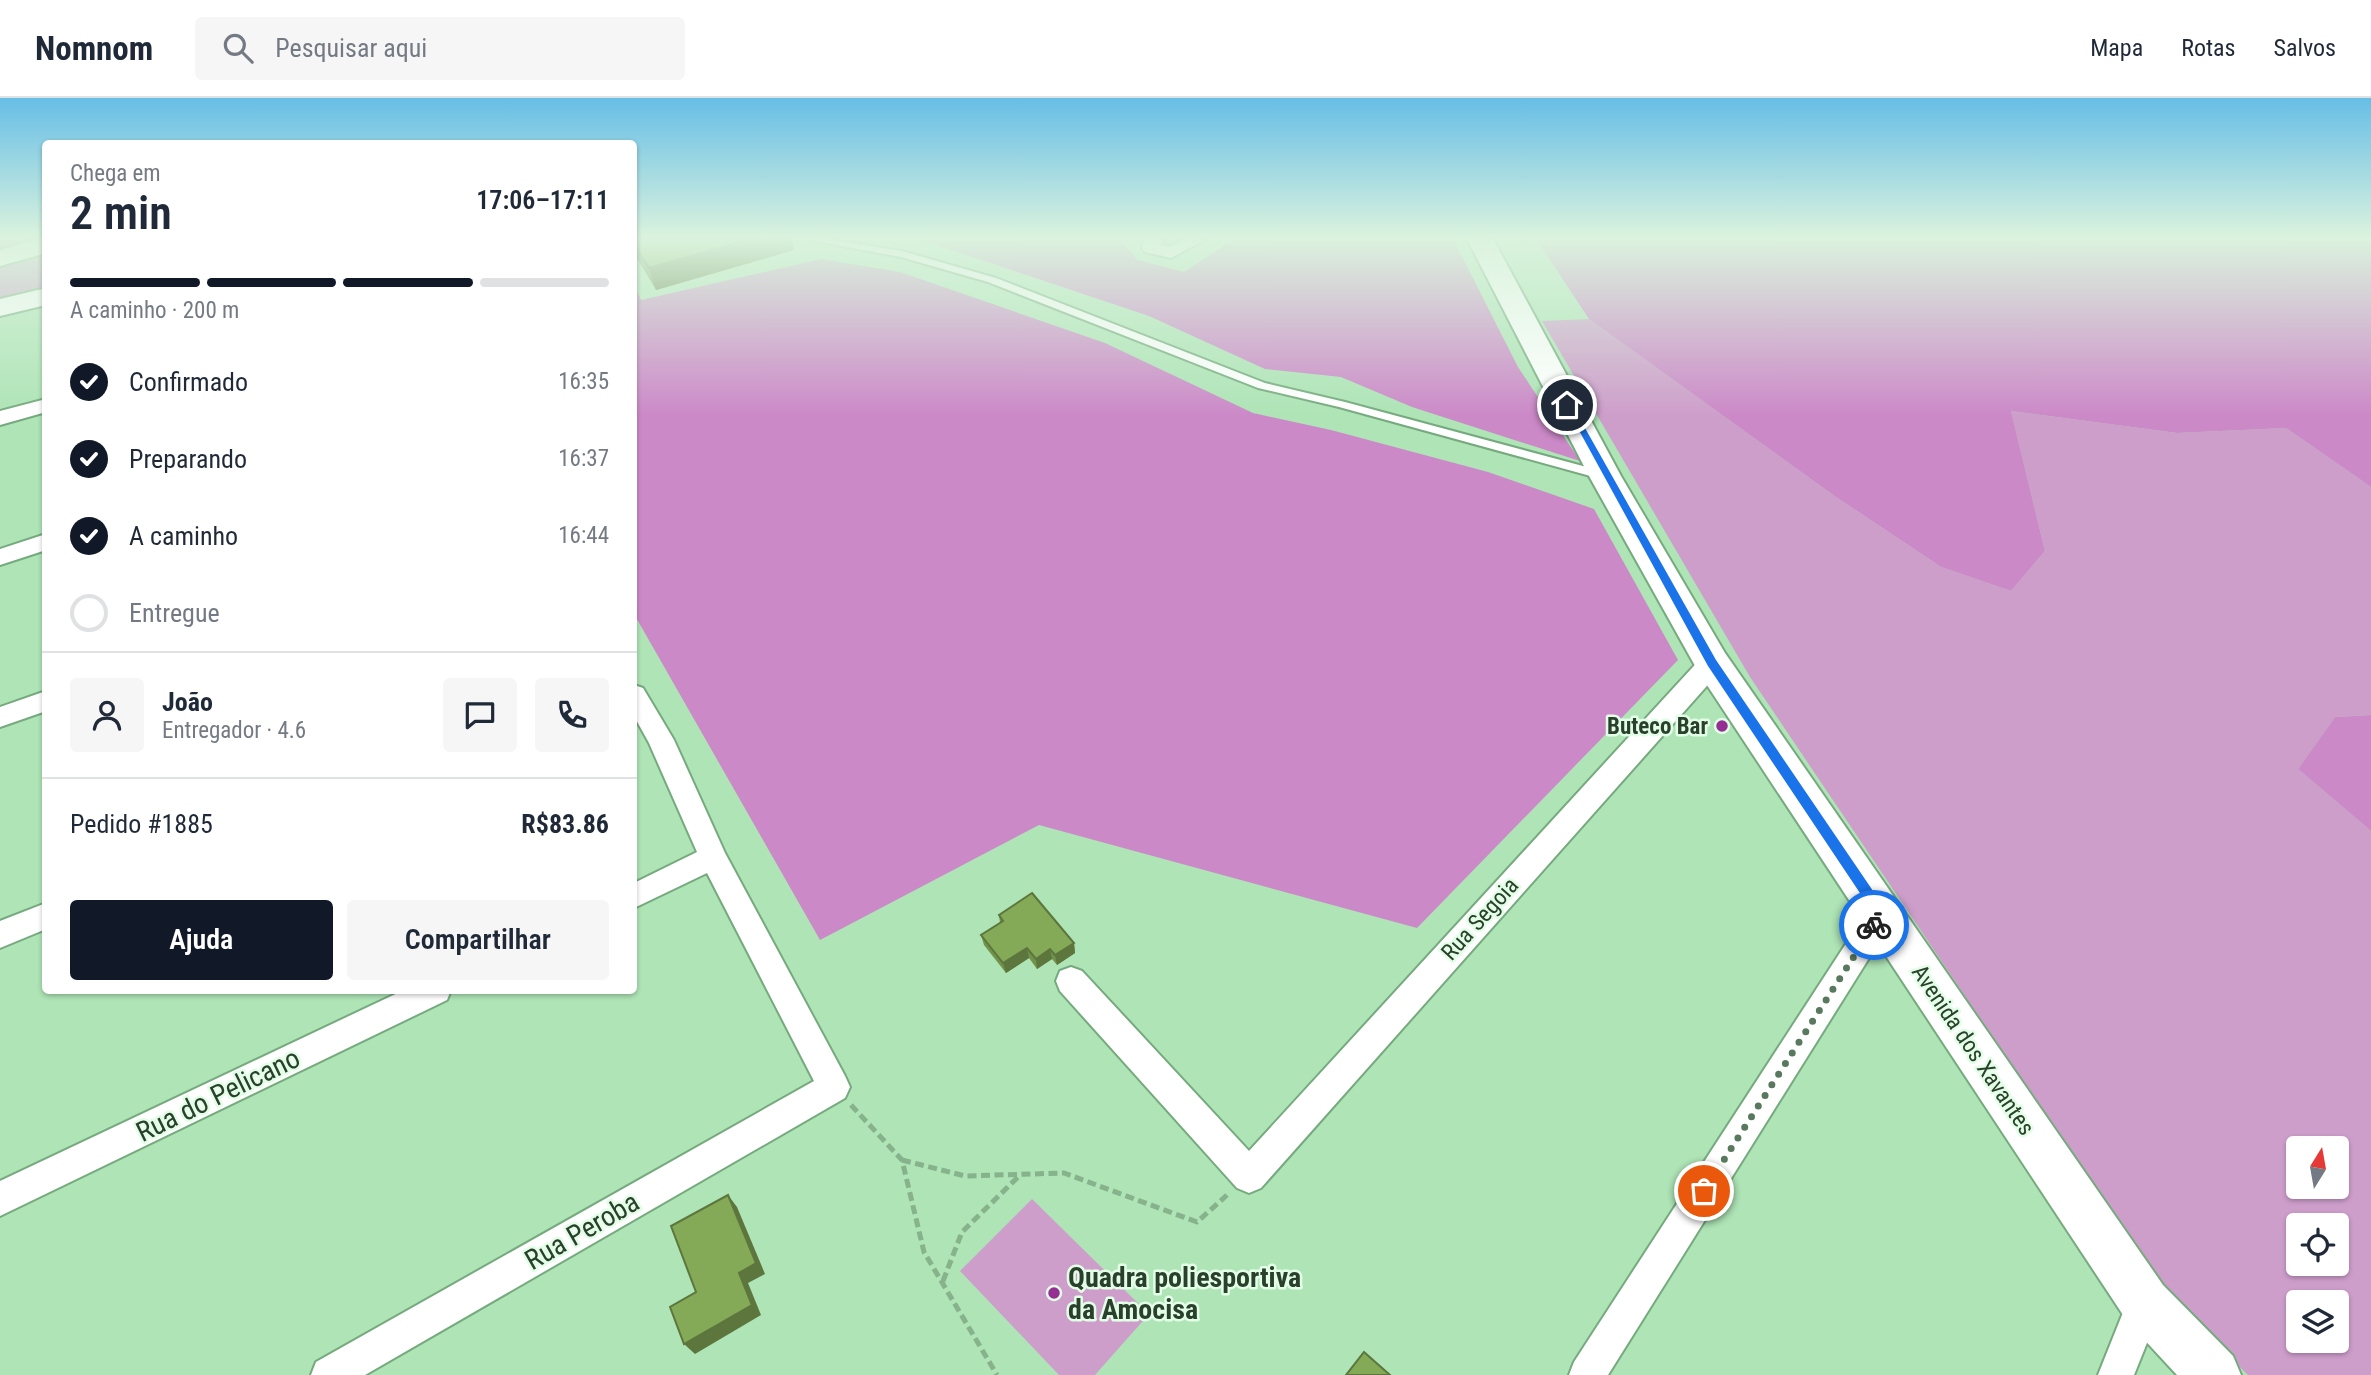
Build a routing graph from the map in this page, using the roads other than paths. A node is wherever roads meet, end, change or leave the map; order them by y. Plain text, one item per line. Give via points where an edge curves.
1 (42, 297) edge
2 (1032, 297) edge
3 (1510, 297) edge
4 (0, 308) edge
5 (42, 406) edge
6 (0, 418) edge
7 (1605, 476) junction
8 (42, 543) edge
9 (0, 557) edge
10 (1712, 663) junction
11 (637, 700) edge
12 (42, 702) edge
13 (0, 717) edge
14 (713, 858) junction
15 (637, 895) edge
16 (1881, 914) junction
17 (42, 917) edge
18 (0, 935) edge
19 (1070, 981) dead end
20 (428, 994) edge
21 (0, 1199) edge
22 (2145, 1303) junction
23 (329, 1375) edge
24 (1587, 1375) edge
25 (2116, 1375) edge
26 (2214, 1375) edge

1 - 4 main road
2 - 7 lane via 1262,386
3 - 7 main road, Avenida dos Xavantes
5 - 6 street
7 - 10 main road, Avenida dos Xavantes
8 - 9 street
10 - 16 main road, Avenida dos Xavantes
10 - 19 street, Rua Segoia via 1249,1176
11 - 14 street via 662,740
12 - 13 street
14 - 15 street
14 - 23 street, Rua Peroba via 834,1087
16 - 22 main road, Avenida dos Xavantes
16 - 24 street
17 - 18 street
20 - 21 street, Rua do Pelicano
22 - 25 street
22 - 26 main road, Avenida dos Xavantes

